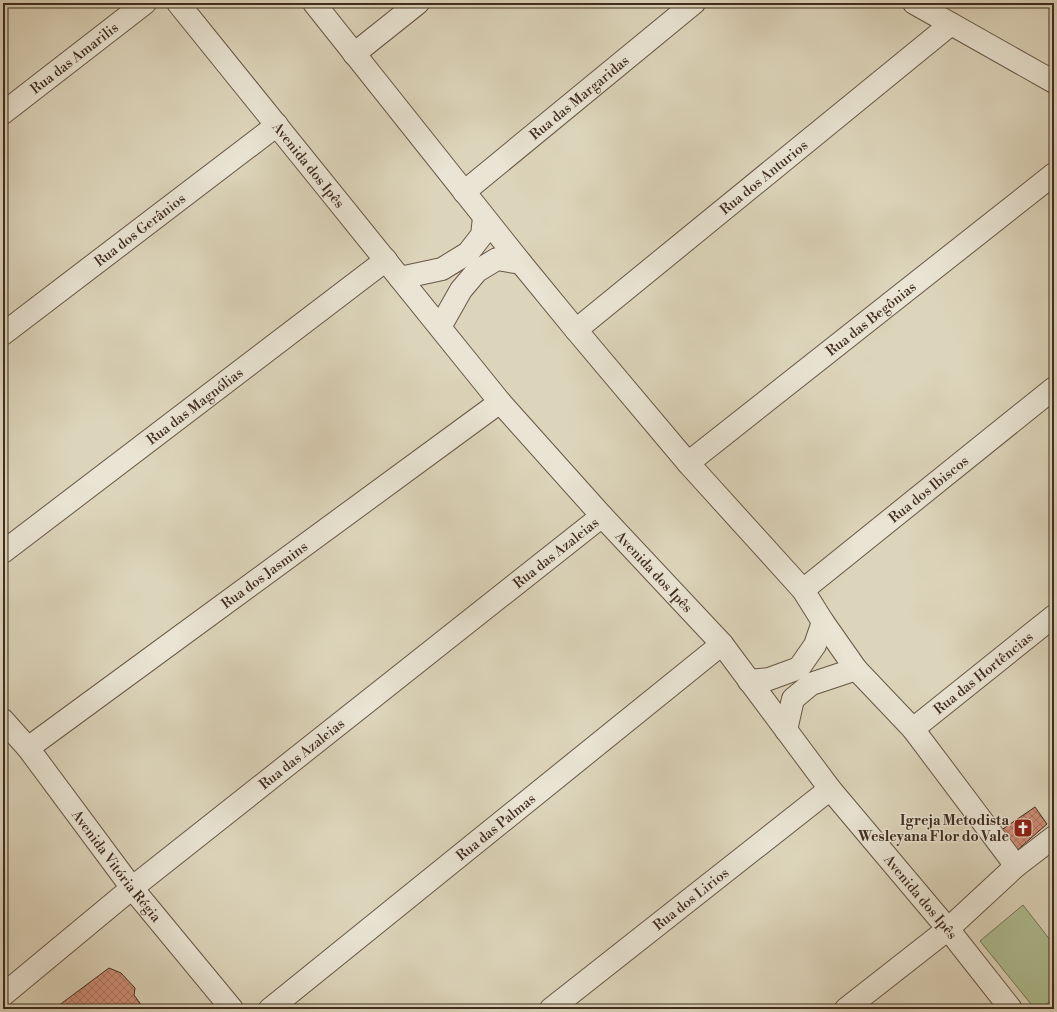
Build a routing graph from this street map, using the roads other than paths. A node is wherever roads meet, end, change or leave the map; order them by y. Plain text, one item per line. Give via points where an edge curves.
1 (145, 3) edge
2 (178, 3) edge
3 (314, 3) edge
4 (418, 3) edge
5 (694, 3) edge
6 (914, 3) edge
7 (951, 24) junction
8 (354, 54) junction
9 (1054, 82) edge
10 (3, 113) edge
11 (277, 125) junction
12 (1054, 174) edge
13 (464, 192) junction
14 (484, 218) junction
15 (386, 260) junction
16 (521, 263) junction
17 (400, 278) junction
18 (440, 327) junction
19 (576, 330) junction
20 (3, 334) edge
21 (1054, 388) edge
22 (500, 402) junction
23 (688, 463) junction
24 (602, 516) junction
25 (3, 552) edge
26 (803, 590) junction
27 (1054, 616) edge
28 (823, 622) junction
29 (722, 644) junction
30 (856, 669) junction
31 (749, 680) junction
32 (3, 720) edge
33 (913, 729) junction
34 (786, 730) junction
35 (28, 748) junction
36 (830, 789) junction
37 (1054, 837) edge
38 (1016, 866) junction
39 (132, 888) junction
40 (948, 929) junction
41 (3, 995) edge
42 (232, 1009) edge
43 (270, 1009) edge
44 (551, 1009) edge
45 (846, 1009) edge
46 (1011, 1009) edge

1 - 10 street, Rua das Amarilis
2 - 11 street, Avenida dos Ipês
3 - 8 street
4 - 8 street
5 - 13 street, Rua das Margaridas
6 - 7 street
7 - 9 street
7 - 19 street, Rua dos Anturios
8 - 13 street
11 - 15 street, Avenida dos Ipês
11 - 20 street, Rua dos Gerânios
12 - 23 street, Rua das Begônias
13 - 14 street
14 - 16 street
14 - 17 street via 482,235 468,253 442,269
15 - 17 street, Avenida dos Ipês
15 - 25 street, Rua das Magnólias
16 - 18 street via 498,259 477,271 461,290
16 - 19 street
17 - 18 street, Avenida dos Ipês
18 - 22 street, Avenida dos Ipês
19 - 23 street
21 - 26 street, Rua dos Ibiscos
22 - 24 street, Avenida dos Ipês
22 - 35 street, Rua dos Jasmins
23 - 26 street
24 - 29 street, Avenida dos Ipês
24 - 39 street, Rua das Azaleias
26 - 28 street
27 - 33 street, Rua das Hortências
28 - 30 street
28 - 31 street via 815,646 799,668 769,679
29 - 31 street, Avenida dos Ipês
29 - 43 street, Rua das Palmas
30 - 33 street
30 - 34 street via 811,684 793,699
31 - 34 street, Avenida dos Ipês
32 - 35 street, Avenida Vitória Régia
33 - 38 street
34 - 36 street, Avenida dos Ipês
35 - 39 street, Avenida Vitória Régia
36 - 40 street, Avenida dos Ipês
36 - 44 street, Rua dos Lirios
37 - 38 street
38 - 40 street
39 - 41 street, Rua das Azaleias
39 - 42 street, Avenida Vitória Régia
40 - 45 street
40 - 46 street, Avenida dos Ipês

